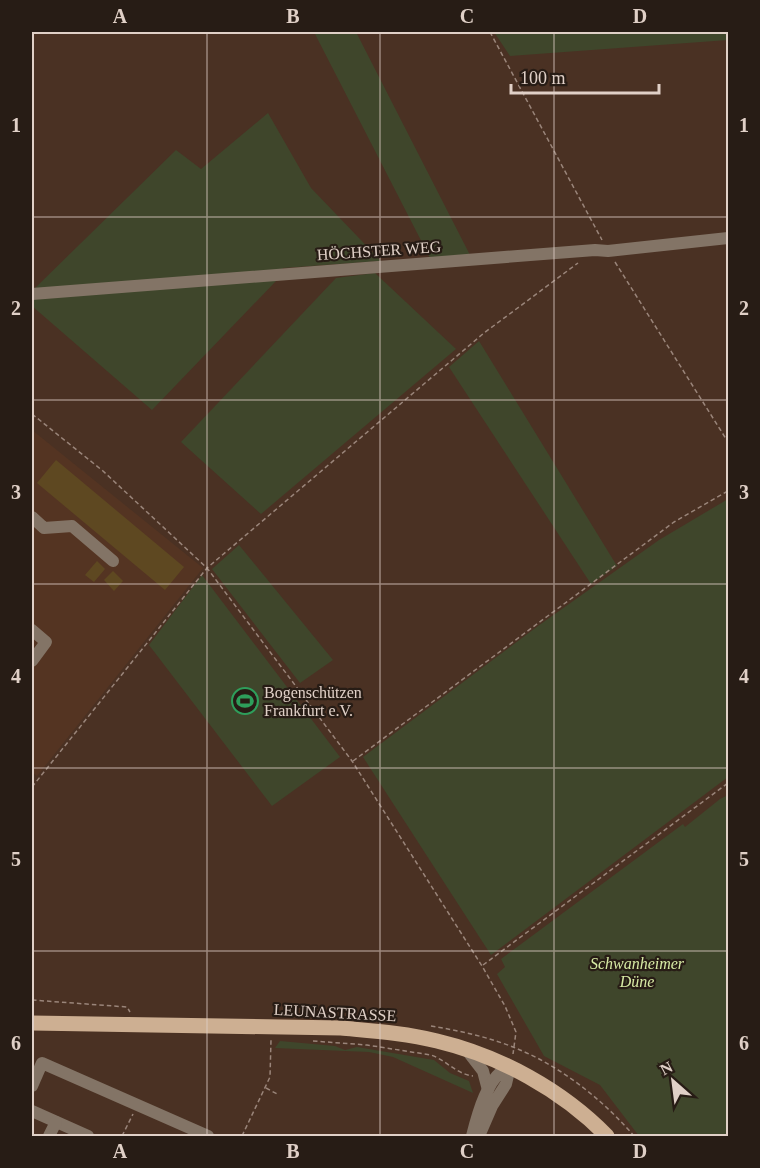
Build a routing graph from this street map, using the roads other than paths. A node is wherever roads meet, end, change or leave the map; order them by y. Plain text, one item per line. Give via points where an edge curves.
1 (729, 238) edge
2 (32, 294) edge
3 (32, 517) edge
4 (113, 561) dead end
5 (32, 630) edge
6 (32, 661) edge
7 (32, 1023) edge
8 (466, 1049) junction
9 (510, 1067) junction
10 (32, 1086) edge
11 (488, 1090) junction
12 (32, 1111) edge
13 (56, 1122) junction
14 (49, 1137) edge
15 (88, 1137) edge
16 (208, 1137) edge
17 (472, 1137) edge
18 (479, 1137) edge
19 (608, 1137) edge

1 - 2 street, HÖCHSTER WEG via 608,251
3 - 4 street via 44,528 72,526
5 - 6 street via 46,642
7 - 8 main road, LEUNASTRASSE via 341,1028 408,1035
8 - 9 main road, LEUNASTRASSE
8 - 11 street via 483,1071
9 - 11 street via 497,1074
9 - 18 street via 506,1084
9 - 19 main road, LEUNASTRASSE via 575,1107
10 - 16 street via 42,1063
11 - 17 street
12 - 13 street
13 - 14 street
13 - 15 street

